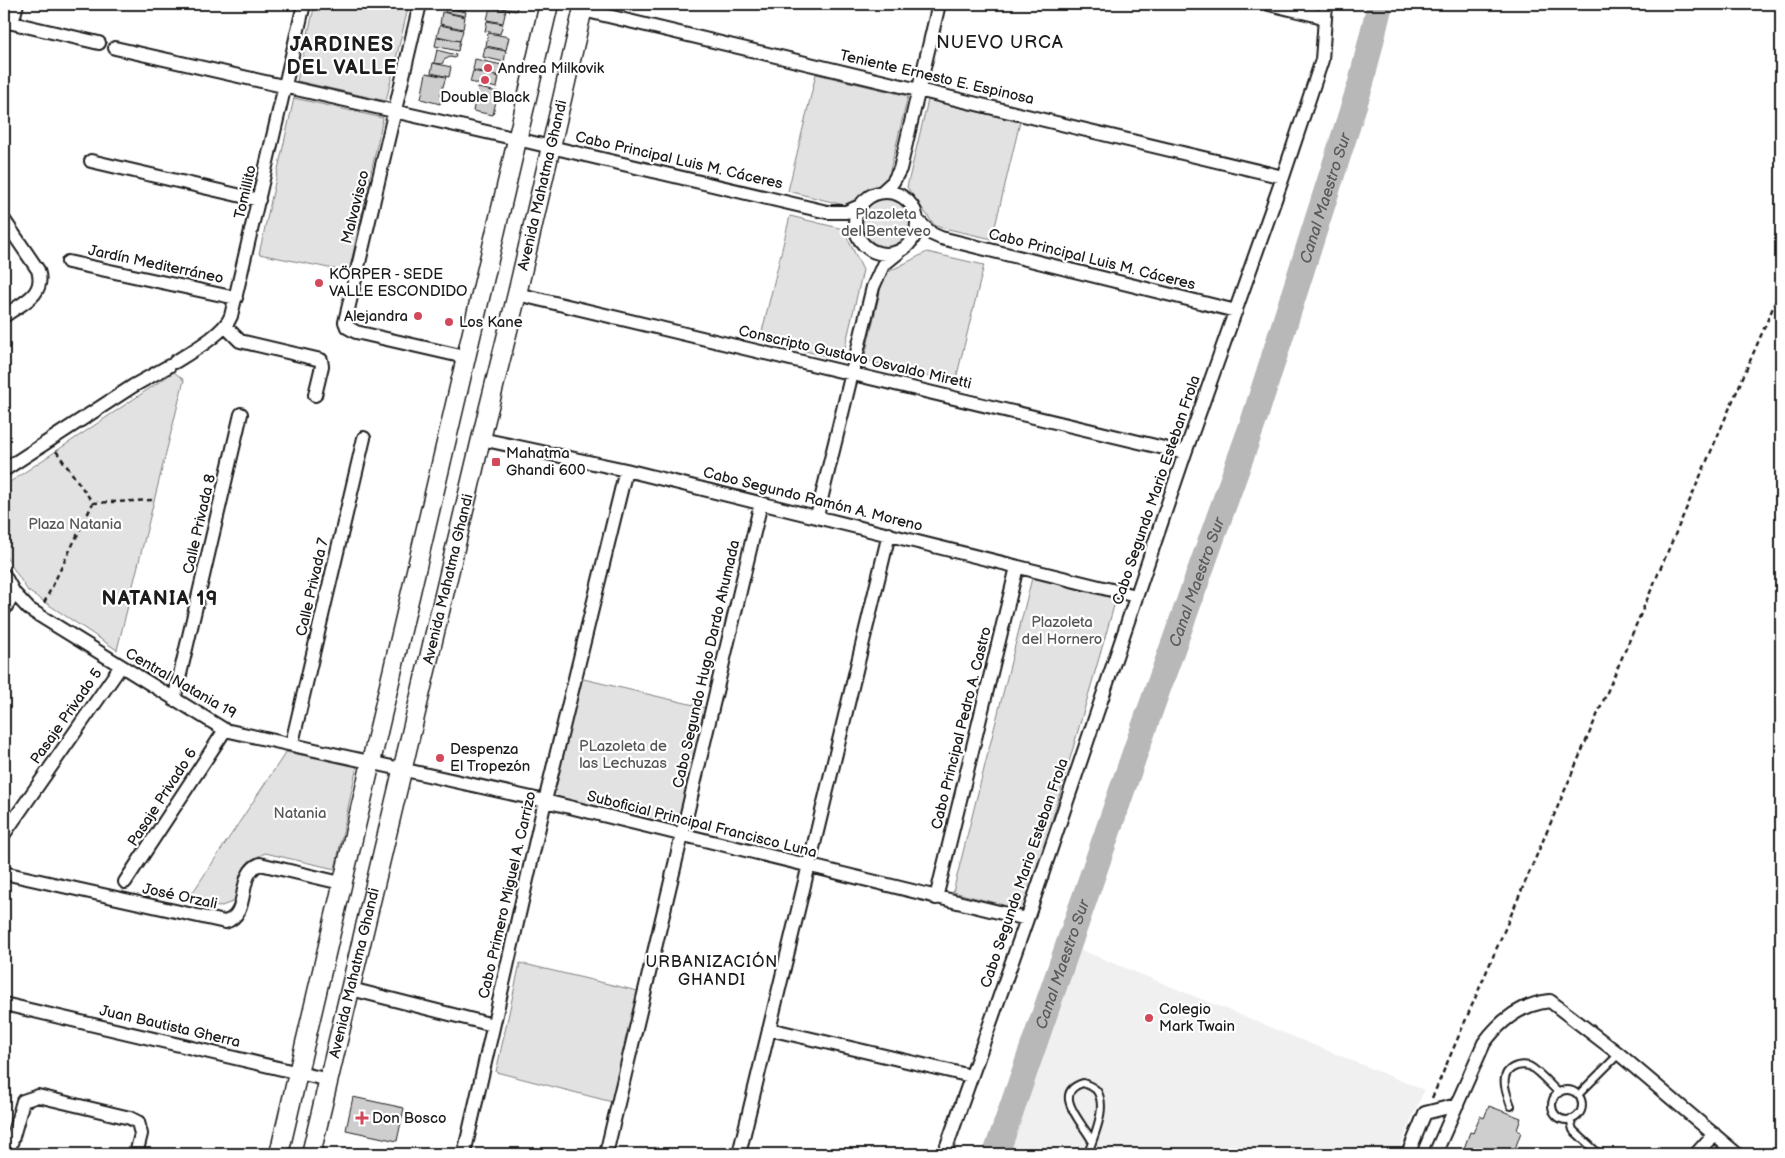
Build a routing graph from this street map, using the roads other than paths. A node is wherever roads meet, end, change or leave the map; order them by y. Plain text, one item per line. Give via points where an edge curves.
1 (17, 4) edge
2 (304, 4) edge
3 (420, 4) edge
4 (549, 4) edge
5 (940, 4) edge
6 (1269, 4) edge
7 (583, 7) edge
8 (1325, 10) edge
9 (8, 22) edge
10 (99, 43) dead end
11 (115, 48) dead end
12 (286, 88) junction
13 (919, 89) junction
14 (394, 112) junction
15 (517, 139) junction
16 (552, 147) junction
17 (91, 161) dead end
18 (900, 169) junction
19 (1283, 177) junction
20 (882, 192) junction
21 (259, 200) junction
22 (907, 200) junction
23 (860, 206) junction
24 (827, 212) junction
25 (4, 220) edge
26 (918, 222) junction
27 (856, 232) junction
28 (941, 238) junction
29 (864, 245) junction
30 (902, 250) junction
31 (68, 262) dead end
32 (872, 287) junction
33 (517, 294) junction
34 (236, 298) junction
35 (1236, 311) junction
36 (4, 316) edge
37 (225, 326) junction
38 (465, 357) junction
39 (852, 372) junction
40 (315, 395) dead end
41 (241, 414) dead end
42 (364, 438) dead end
43 (481, 439) junction
44 (1185, 453) junction
45 (4, 470) edge
46 (626, 470) junction
47 (761, 503) junction
48 (817, 516) junction
49 (889, 534) junction
50 (1017, 566) junction
51 (4, 576) edge
52 (14, 592) junction
53 (1136, 596) junction
54 (4, 610) edge
55 (120, 666) junction
56 (174, 700) junction
57 (225, 730) junction
58 (292, 743) junction
59 (370, 763) junction
60 (402, 770) junction
61 (545, 801) junction
62 (4, 834) edge
63 (682, 836) junction
64 (808, 866) junction
65 (4, 873) edge
66 (125, 882) dead end
67 (341, 883) junction
68 (936, 898) junction
69 (1027, 919) junction
70 (351, 989) junction
71 (4, 1004) edge
72 (493, 1025) junction
73 (769, 1029) junction
74 (1619, 1054) junction
75 (298, 1072) junction
76 (971, 1076) junction
77 (329, 1080) junction
78 (1558, 1093) junction
79 (1578, 1095) junction
80 (1457, 1105) junction
81 (1511, 1106) dead end
82 (1570, 1119) junction
83 (1714, 1134) junction
84 (1092, 1140) junction
85 (8, 1154) edge
86 (136, 1154) edge
87 (279, 1154) edge
88 (311, 1154) edge
89 (464, 1154) edge
90 (606, 1154) edge
91 (739, 1154) edge
92 (944, 1154) edge
93 (1088, 1154) edge
94 (1408, 1154) edge
95 (1435, 1154) edge
96 (1599, 1154) edge
97 (1696, 1154) edge
98 (1738, 1154) edge

1 - 9 street
2 - 12 street, Tomillito
3 - 14 street, Malvavisco
4 - 15 main road
5 - 13 street
6 - 8 street
7 - 13 street, Teniente Ernesto E. Espinosa
7 - 16 main road, Avenida Mahatma Ghandi
8 - 19 street, Cabo Segundo Mario Esteban Frola via 1322,60
9 - 10 street
11 - 12 street, Cabo Principal Luis M. Cáceres
12 - 14 street, Cabo Principal Luis M. Cáceres
12 - 21 street, Tomillito
13 - 18 street
13 - 19 street, Teniente Ernesto E. Espinosa
14 - 15 street, Cabo Principal Luis M. Cáceres
14 - 38 street, Malvavisco via 345,322 356,332
15 - 16 street, Cabo Principal Luis M. Cáceres
15 - 38 main road
16 - 24 street, Cabo Principal Luis M. Cáceres
16 - 33 main road, Avenida Mahatma Ghandi
17 - 21 street
18 - 20 street
18 - 22 street via 900,181
19 - 35 street, Cabo Segundo Mario Esteban Frola
20 - 22 street
20 - 23 street
21 - 34 street, Tomillito
22 - 26 street
23 - 24 street, Cabo Principal Luis M. Cáceres via 846,212
23 - 27 street via 855,219
24 - 27 street, Cabo Principal Luis M. Cáceres via 844,220
25 - 36 street via 38,270 40,278 37,291
26 - 28 street, Cabo Principal Luis M. Cáceres
26 - 30 street via 915,236
27 - 29 street
28 - 30 street, Cabo Principal Luis M. Cáceres via 924,240
28 - 35 street, Cabo Principal Luis M. Cáceres
29 - 30 street via 880,254
29 - 32 street via 872,262
30 - 32 street via 883,265
31 - 34 street, Jardín Mediterráneo
32 - 39 street
33 - 39 street, Conscripto Gustavo Osvaldo Miretti
33 - 43 main road, Avenida Mahatma Ghandi
34 - 37 street, Tomillito via 230,321
35 - 44 street, Cabo Segundo Mario Esteban Frola
37 - 40 street via 240,340 321,360
37 - 45 street via 172,364
38 - 59 main road
39 - 44 street, Conscripto Gustavo Osvaldo Miretti
39 - 48 street
41 - 56 street, Calle Privada 8
42 - 58 street, Calle Privada 7
43 - 46 street, Cabo Segundo Ramón A. Moreno
43 - 60 main road, Avenida Mahatma Ghandi
44 - 53 street, Cabo Segundo Mario Esteban Frola
46 - 47 street, Cabo Segundo Ramón A. Moreno
46 - 61 street, Cabo Primero Miguel A. Carrizo
47 - 48 street, Cabo Segundo Ramón A. Moreno
47 - 63 street, Cabo Segundo Hugo Dardo Ahumada
48 - 49 street, Cabo Segundo Ramón A. Moreno
49 - 50 street, Cabo Segundo Ramón A. Moreno
49 - 64 street
50 - 53 street, Cabo Segundo Ramón A. Moreno
50 - 68 street, Cabo Principal Pedro A. Castro
51 - 52 street, Central Natania 19
52 - 54 street
52 - 55 street, Central Natania 19 via 38,616
53 - 69 street, Cabo Segundo Mario Esteban Frola
55 - 56 street, Central Natania 19
55 - 62 street, Pasaje Privado 5
56 - 57 street, Central Natania 19
57 - 58 street, Central Natania 19
57 - 66 street, Pasaje Privado 6
58 - 59 street, Central Natania 19
59 - 60 street, Suboficial Principal Francisco Luna
59 - 67 main road
60 - 61 street, Suboficial Principal Francisco Luna
60 - 70 main road, Avenida Mahatma Ghandi
61 - 63 street, Suboficial Principal Francisco Luna
61 - 72 street, Cabo Primero Miguel A. Carrizo
63 - 64 street, Suboficial Principal Francisco Luna
63 - 90 street, Cabo Segundo Hugo Dardo Ahumada
64 - 68 street, Suboficial Principal Francisco Luna
64 - 73 street
65 - 67 street, José Orzali via 225,922 238,914 249,872 260,864
67 - 75 main road
68 - 69 street, Suboficial Principal Francisco Luna
69 - 76 street, Cabo Segundo Mario Esteban Frola
70 - 72 street
70 - 77 main road, Avenida Mahatma Ghandi
71 - 75 street, Juan Bautista Gherra
72 - 89 street, Cabo Primero Miguel A. Carrizo
73 - 76 street
73 - 91 street
74 - 79 lane
74 - 80 street via 1560,1006 1550,1000 1537,1002 1503,1020 1493,1031 1484,1043
74 - 83 street
75 - 77 street, Juan Bautista Gherra
75 - 87 main road
76 - 92 street, Cabo Segundo Mario Esteban Frola
77 - 88 main road, Avenida Mahatma Ghandi
78 - 79 lane via 1570,1090
78 - 81 lane via 1530,1066 1516,1066 1506,1074 1504,1085
78 - 82 lane via 1552,1109 1557,1116
79 - 82 lane via 1581,1109
80 - 94 street via 1426,1113
80 - 95 street
82 - 96 lane via 1573,1130
83 - 97 street
83 - 98 street
84 - 84 lane via 1100,1117 1101,1100 1096,1089 1083,1083 1074,1086 1069,1093 1070,1103
84 - 93 lane
85 - 86 street via 23,1101 38,1096 138,1122

